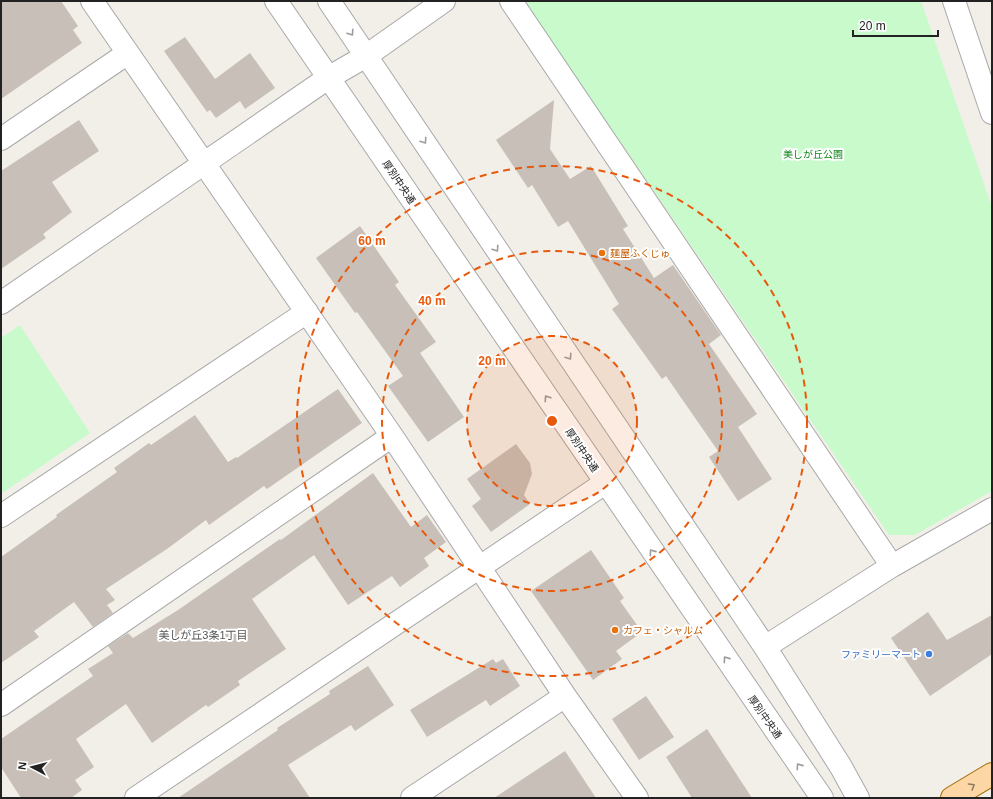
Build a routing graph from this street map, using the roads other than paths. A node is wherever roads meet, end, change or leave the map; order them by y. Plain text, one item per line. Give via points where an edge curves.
1 (92, 1) edge
2 (276, 1) edge
3 (329, 1) edge
4 (444, 1) edge
5 (510, 1) edge
6 (954, 1) edge
7 (128, 53) junction
8 (366, 56) junction
9 (328, 78) junction
10 (992, 113) edge
11 (1, 139) edge
12 (205, 164) junction
13 (1, 303) edge
14 (307, 312) junction
15 (392, 436) junction
16 (604, 483) junction
17 (992, 509) edge
18 (1, 516) edge
19 (480, 566) junction
20 (892, 566) junction
21 (765, 647) junction
22 (565, 696) junction
23 (1, 705) edge
24 (992, 774) edge
25 (136, 798) edge
26 (412, 798) edge
27 (638, 798) edge
28 (822, 798) edge
29 (858, 798) edge
30 (952, 798) edge

1 - 7 street
2 - 9 street, 厚別中央通
3 -> 8 street
4 - 8 street
5 - 20 street
6 - 10 street
7 - 11 street
7 - 12 street
8 - 9 street
8 -> 21 street
9 - 12 street
16 -> 9 street, 厚別中央通
12 - 13 street
12 - 14 street
14 - 15 street
14 - 18 street
15 - 19 street
15 - 23 street
16 - 19 street
28 -> 16 street, 厚別中央通
17 - 20 street
19 - 22 street
19 - 25 street
20 - 21 street
21 - 29 street via 842,767
22 - 26 street
22 - 27 street
30 -> 24 main road

